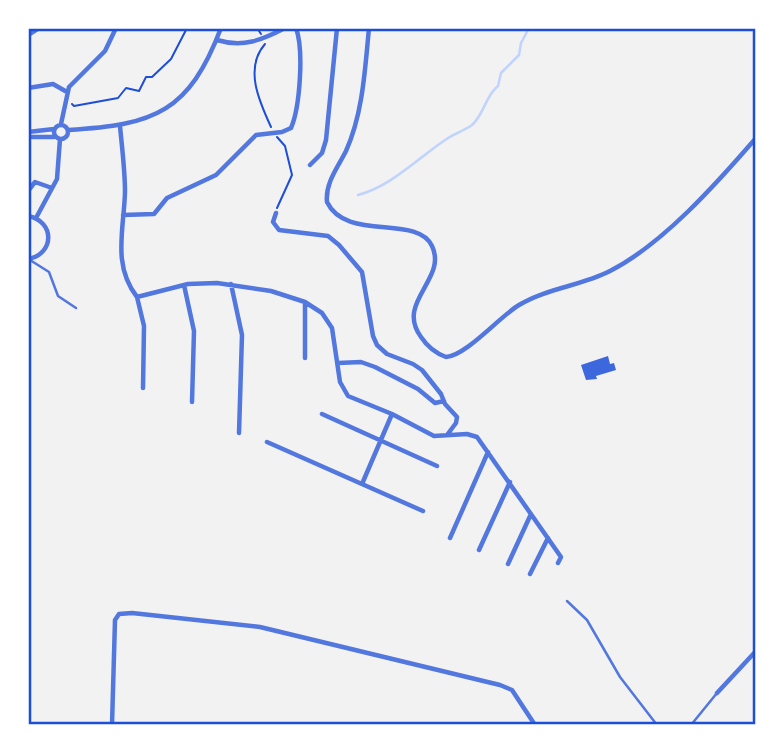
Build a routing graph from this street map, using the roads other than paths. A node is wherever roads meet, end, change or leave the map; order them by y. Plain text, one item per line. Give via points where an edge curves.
1 (39, 28) edge
2 (116, 28) edge
3 (222, 28) edge
4 (285, 28) edge
5 (296, 28) edge
6 (337, 28) edge
7 (369, 28) edge
8 (28, 35) edge
9 (217, 40) junction
10 (28, 88) edge
11 (67, 92) junction
12 (61, 124) junction
13 (120, 126) junction
14 (54, 129) junction
15 (68, 130) junction
16 (28, 132) edge
17 (28, 137) edge
18 (58, 138) junction
19 (756, 138) edge
20 (310, 165) dead end
21 (52, 188) junction
22 (28, 191) edge
23 (276, 213) road end
24 (122, 215) junction
25 (28, 216) edge
26 (36, 218) junction
27 (28, 259) edge
28 (231, 284) junction
29 (184, 285) junction
30 (136, 298) junction
31 (305, 302) junction
32 (76, 308) dead end
33 (305, 358) dead end
34 (338, 363) junction
35 (143, 388) dead end
36 (443, 401) junction
37 (192, 402) dead end
38 (321, 414) dead end
39 (392, 414) junction
40 (239, 433) dead end
41 (447, 436) junction
42 (381, 440) junction
43 (267, 442) dead end
44 (489, 451) junction
45 (437, 466) dead end
46 (510, 482) junction
47 (362, 484) junction
48 (423, 512) dead end
49 (531, 513) junction
50 (450, 538) dead end
51 (548, 538) junction
52 (479, 550) dead end
53 (558, 563) dead end
54 (508, 564) dead end
55 (530, 574) dead end
56 (567, 601) dead end
57 (756, 651) edge
58 (717, 693) joint
59 (112, 725) edge
60 (535, 725) edge
61 (657, 725) edge
62 (691, 725) edge

1 - 8 street
2 - 11 street via 106,51
3 - 9 street
4 - 9 street via 243,44
5 - 24 street via 301,45 291,128 256,135 216,175 170,197 154,214
6 - 20 street via 325,147
7 - 19 street via 358,112 328,187 327,202 336,214 353,222 413,232 429,241 434,265 412,319 425,342 446,357 459,353 523,303 605,274 635,256 708,191
9 - 13 street via 186,94 161,113
10 - 11 street via 53,84
11 - 12 street
12 - 14 street
12 - 15 street
13 - 15 street
13 - 24 street via 125,183
14 - 16 street
14 - 18 street
15 - 18 street via 65,138
17 - 18 street
18 - 21 street via 58,176
21 - 22 street via 35,182
21 - 26 street
23 - 36 street via 273,223 279,230 328,236 358,266 377,345 419,367
24 - 30 street via 121,261
25 - 26 street
26 - 27 street via 46,226 48,245 40,255
27 - 32 lane via 49,272 58,296
28 - 29 street
28 - 31 street
28 - 40 street via 242,335
29 - 30 street
29 - 37 street via 194,331
30 - 35 street via 144,326
31 - 33 street
31 - 34 street via 330,323
34 - 36 street via 365,363 435,403
34 - 39 street via 341,386 348,396
36 - 41 street via 457,419
38 - 42 street
39 - 41 street via 435,436
39 - 42 street
41 - 44 street via 474,435
42 - 45 street
42 - 47 street
43 - 47 street
44 - 46 street
44 - 50 street
46 - 49 street
46 - 52 street
47 - 48 street
49 - 51 street
49 - 54 street
51 - 53 street via 561,557
51 - 55 street
56 - 61 lane via 587,620 620,677
57 - 58 street
58 - 62 lane
59 - 60 street via 115,620 119,614 132,613 260,627 500,685 515,694

